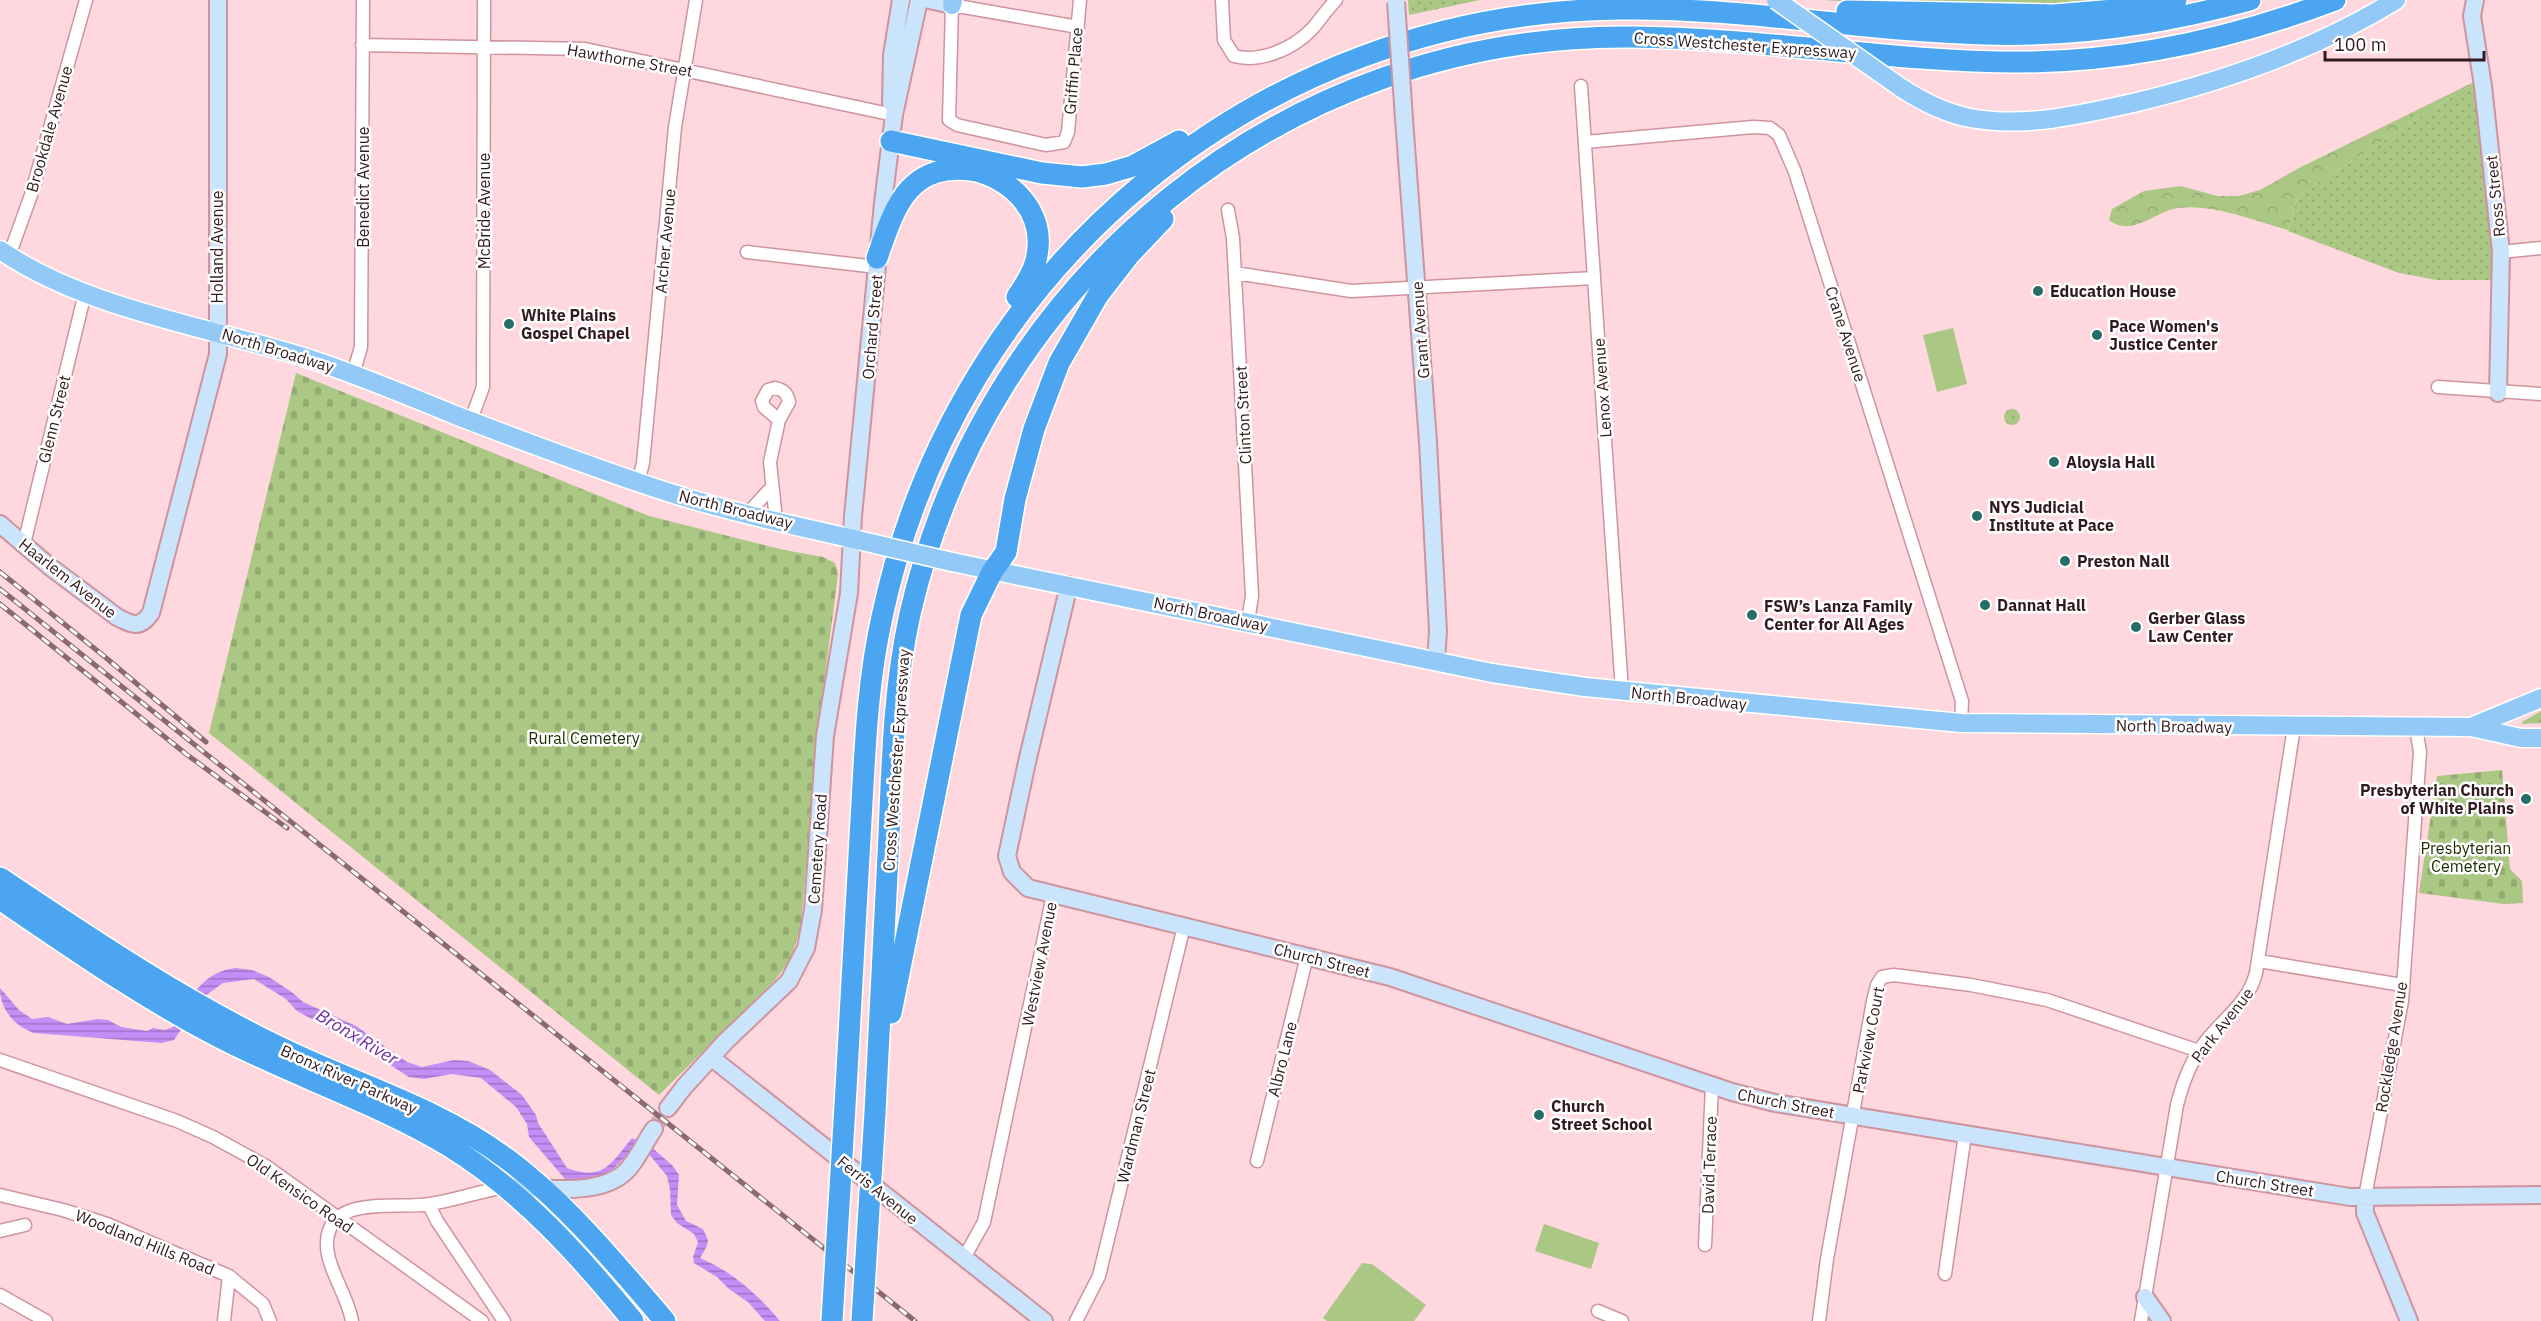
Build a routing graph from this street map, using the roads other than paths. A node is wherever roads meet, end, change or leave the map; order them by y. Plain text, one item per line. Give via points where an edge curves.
1 (86, 0) edge
2 (218, 0) edge
3 (363, 0) edge
4 (484, 0) edge
5 (696, 0) edge
6 (890, 0) edge
7 (901, 0) edge
8 (919, 0) edge
9 (929, 0) edge
10 (1080, 0) edge
11 (1222, 0) edge
12 (1336, 0) edge
13 (1776, 0) edge
14 (2176, 0) edge
15 (2250, 0) edge
16 (2335, 0) edge
17 (2396, 0) edge
18 (2475, 0) edge
19 (1396, 1) edge
20 (952, 3) edge
21 (1717, 14) junction
22 (1077, 27) junction
23 (362, 45) junction
24 (484, 46) junction
25 (892, 55) junction
26 (683, 69) junction
27 (1581, 86) dead end
28 (894, 115) junction
29 (1278, 126) junction
30 (1216, 129) junction
31 (1585, 142) junction
32 (890, 146) junction
33 (976, 171) junction
34 (1228, 210) dead end
35 (2541, 248) edge
36 (747, 252) dead end
37 (2501, 252) junction
38 (4, 253) edge
39 (877, 263) junction
40 (1235, 273) junction
41 (1594, 278) junction
42 (1417, 288) junction
43 (85, 293) junction
44 (1016, 317) junction
45 (216, 331) junction
46 (353, 374) junction
47 (2438, 387) dead end
48 (2498, 393) junction
49 (2541, 394) edge
50 (471, 420) junction
51 (779, 420) dead end
52 (638, 482) junction
53 (772, 487) junction
54 (747, 514) junction
55 (776, 520) junction
56 (0, 524) edge
57 (852, 539) junction
58 (24, 544) junction
59 (992, 572) junction
60 (1069, 585) junction
61 (1248, 621) junction
62 (139, 624) joint
63 (1436, 661) junction
64 (1623, 691) junction
65 (2541, 698) edge
66 (1961, 723) junction
67 (2294, 727) junction
68 (2471, 727) junction
69 (2416, 728) junction
70 (2541, 738) edge
71 (0, 878) edge
72 (1053, 895) junction
73 (0, 899) edge
74 (1184, 926) junction
75 (1307, 956) junction
76 (2259, 961) junction
77 (2402, 985) junction
78 (178, 1004) junction
79 (201, 1017) junction
80 (2199, 1051) junction
81 (712, 1058) junction
82 (0, 1060) edge
83 (1712, 1086) junction
84 (876, 1106) junction
85 (668, 1108) tunnel mouth
86 (1854, 1116) junction
87 (651, 1133) tunnel mouth
88 (1965, 1134) junction
89 (1257, 1161) dead end
90 (2167, 1167) junction
91 (506, 1187) junction
92 (541, 1187) junction
93 (0, 1195) edge
94 (2541, 1195) edge
95 (2365, 1197) junction
96 (429, 1205) junction
97 (338, 1218) junction
98 (25, 1225) dead end
99 (0, 1231) edge
100 (1705, 1245) dead end
101 (964, 1258) junction
102 (1945, 1274) dead end
103 (229, 1276) junction
104 (0, 1295) edge
105 (2145, 1297) junction
106 (1598, 1311) dead end
107 (46, 1321) edge
108 (224, 1321) edge
109 (270, 1321) edge
110 (352, 1321) edge
111 (482, 1321) edge
112 (504, 1321) edge
113 (633, 1321) edge
114 (665, 1321) edge
115 (832, 1321) edge
116 (862, 1321) edge
117 (1044, 1321) edge
118 (1076, 1321) edge
119 (1622, 1321) edge
120 (1820, 1321) edge
121 (2141, 1321) edge
122 (2162, 1321) edge
123 (2409, 1321) edge

1 - 38 street, Brookdale Avenue via 31,195
2 - 45 street, Holland Avenue
3 - 23 street, Benedict Avenue
4 - 24 street, McBride Avenue
5 - 26 street, Archer Avenue
6 - 25 street
7 - 25 street, Orchard Street
8 - 28 street, Orchard Street
9 - 20 street
10 - 22 street, Griffin Place
11 - 12 street via 1227,47 1234,56 1249,59 1299,40
13 - 17 main road, bridge via 1932,105 1970,117 2009,122 2084,114 2181,92 2272,62
14 - 21 highway via 2054,15 1826,10
15 - 21 highway, Cross Westchester Expressway via 2139,25 2024,34 1947,32
16 - 29 highway, Cross Westchester Expressway via 2258,27 2182,46 2064,61 1945,60 1678,38 1545,41 1408,70
18 - 37 street, Ross Street via 2472,16
19 - 42 street, Grant Avenue, bridge
20 - 22 street
20 - 22 street, Griffin Place via 949,120 957,126 1046,145 1064,142 1068,132
21 - 30 highway, Cross Westchester Expressway via 1581,10 1446,31 1345,63
23 - 24 street, Hawthorne Street
23 - 46 street, Benedict Avenue via 361,347
24 - 26 street, Hawthorne Street via 585,49
24 - 50 street, McBride Avenue via 483,387
25 - 28 street, Orchard Street via 890,100
26 - 28 street, Hawthorne Street
26 - 52 street, Archer Avenue
27 - 31 street, Lenox Avenue
28 - 32 street, Orchard Street
29 - 59 highway via 1158,223 1084,317 1044,399 1015,500 1006,552
29 - 84 highway, Cross Westchester Expressway via 1176,192 1087,274 1012,370 979,427 947,496 918,584 900,675
30 - 32 highway via 1196,130 1133,166 1082,177
30 - 44 highway, Cross Westchester Expressway via 1107,214
31 - 41 street, Lenox Avenue
31 - 66 street, Crane Avenue via 1754,127 1770,128 1779,135 1795,172 1962,701
32 - 33 highway
32 - 39 street, Orchard Street
33 - 39 highway via 942,171 912,187 896,206
33 - 44 highway via 1008,185 1035,221 1037,255 1031,275 1016,298
34 - 40 street, Clinton Street
35 - 37 street
36 - 39 street
37 - 48 street, Ross Street
38 - 43 main road, North Broadway
39 - 57 street, Orchard Street
40 - 42 street via 1352,291
40 - 61 street, Clinton Street via 1252,596
41 - 42 street
41 - 64 street, Lenox Avenue
42 - 63 street, Grant Avenue via 1438,631
43 - 45 main road, North Broadway via 108,303
43 - 58 street, Glenn Street
44 - 115 highway, Cross Westchester Expressway, bridge via 969,389 929,468 902,540 882,614 868,709
45 - 46 main road, North Broadway
45 - 62 street, Holland Avenue via 218,354 156,600 145,622
46 - 50 main road, North Broadway
47 - 48 street
48 - 49 street
50 - 52 main road, North Broadway
51 - 53 street via 770,462
52 - 54 main road, North Broadway
53 - 54 street
53 - 55 street
54 - 55 main road, North Broadway
55 - 57 main road, North Broadway
56 - 58 street, Haarlem Avenue
57 - 59 main road, North Broadway, bridge
57 - 81 street, Cemetery Road via 849,593 825,736 813,910 806,948 789,981
58 - 62 street, Haarlem Avenue via 117,617
59 - 60 main road, North Broadway
59 - 84 highway via 971,615 895,992
60 - 61 main road, North Broadway
60 - 72 street, Westview Avenue via 1007,856 1012,872 1022,884
61 - 63 main road, North Broadway
63 - 64 main road, North Broadway
64 - 66 main road, North Broadway
65 - 68 main road, North Broadway
66 - 67 main road, North Broadway
67 - 69 main road, North Broadway
67 - 76 street, Park Avenue
68 - 69 main road, North Broadway
68 - 70 main road, North Broadway via 2521,738
69 - 77 street, Rockledge Avenue via 2420,752
71 - 78 highway, Bronx River Parkway
72 - 74 street, Church Street
72 - 101 street, Westview Avenue via 984,1222
73 - 78 highway, Bronx River Parkway via 111,974
74 - 75 street, Church Street
74 - 118 street, Wardman Street via 1099,1276
75 - 83 street, Church Street via 1418,985
75 - 89 street, Albro Lane
76 - 77 street
76 - 80 street, Park Avenue via 2254,984 2246,996
77 - 95 street, Rockledge Avenue
78 - 79 highway, Bronx River Parkway
79 - 91 highway, Bronx River Parkway via 273,1064 431,1136
79 - 92 highway, Bronx River Parkway via 281,1048 457,1128 506,1158
80 - 86 street, Parkview Court via 2047,1000 1971,985 1887,975 1879,981 1873,1001
80 - 90 street, Park Avenue via 2184,1079
81 - 85 street, Cemetery Road
81 - 101 street, Ferris Avenue
82 - 97 street, Old Kensico Road via 213,1137 266,1166
83 - 86 street, Church Street via 1775,1103
83 - 100 street, David Terrace
84 - 116 highway, Cross Westchester Expressway, bridge
86 - 88 street, Church Street
86 - 120 street, Parkview Court via 1827,1259
87 - 92 street via 621,1175 608,1182 566,1190
88 - 90 street, Church Street
88 - 102 street
90 - 95 street, Church Street
90 - 105 street, Park Avenue
91 - 92 street
91 - 96 street
91 - 113 highway, Bronx River Parkway via 561,1238
92 - 114 highway, Bronx River Parkway
93 - 103 street, Woodland Hills Road via 107,1224
94 - 95 street, Church Street
95 - 123 street, Rockledge Avenue via 2365,1213
96 - 97 street via 354,1209
96 - 112 street
97 - 110 street via 328,1231 327,1247
97 - 111 street, Old Kensico Road
98 - 99 street
101 - 117 street, Ferris Avenue
103 - 108 street
103 - 109 street, Woodland Hills Road via 263,1304
104 - 107 street
105 - 121 street, Park Avenue
105 - 122 street
106 - 119 street

